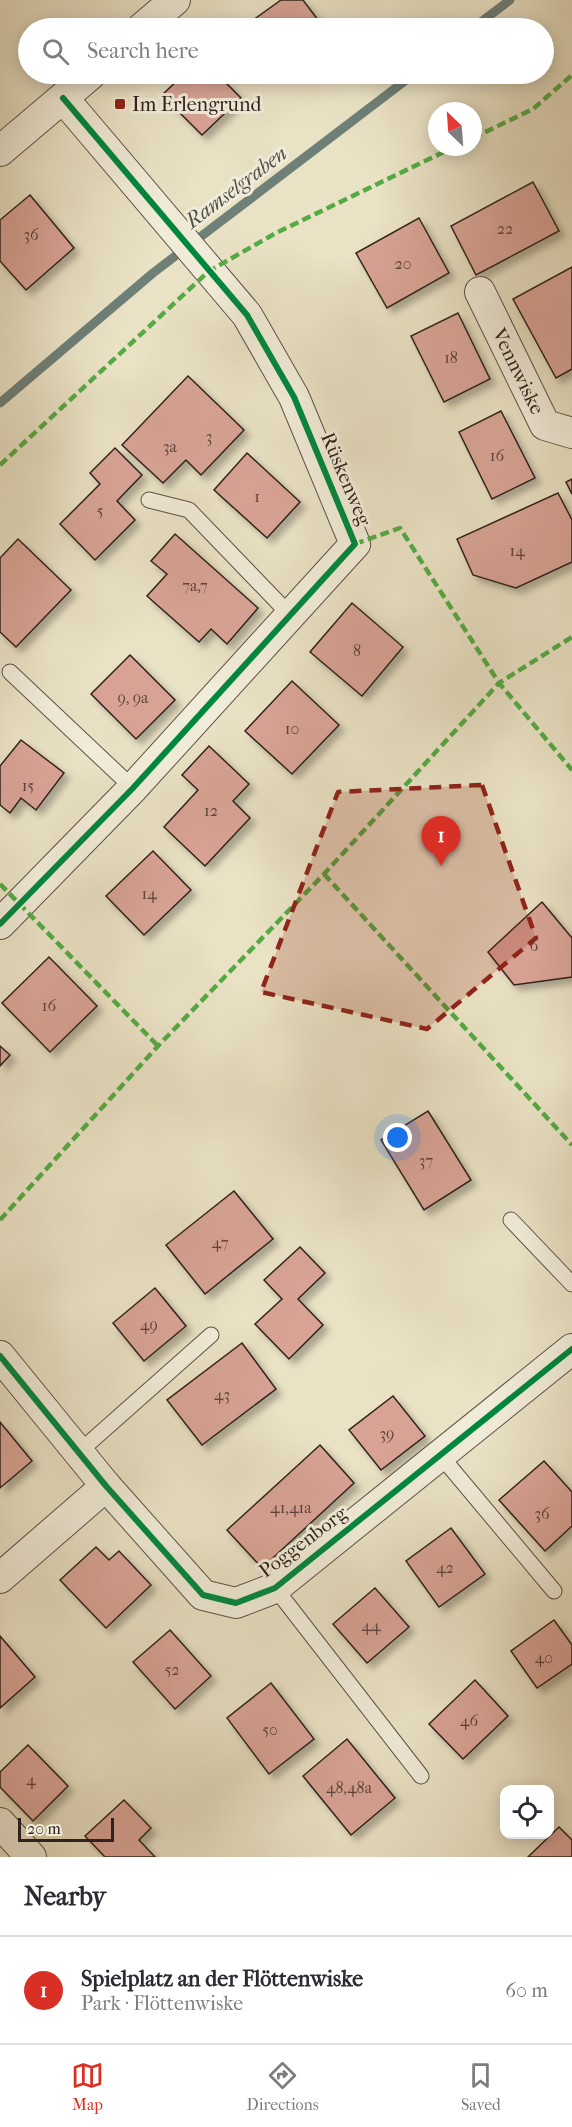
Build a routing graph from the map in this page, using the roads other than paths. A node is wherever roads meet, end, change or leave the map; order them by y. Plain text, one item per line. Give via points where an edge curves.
1 (175, 0) edge
2 (154, 18) edge
3 (79, 84) edge
4 (63, 98) junction
5 (0, 151) edge
6 (480, 292) dead end
7 (572, 433) edge
8 (149, 500) dead end
9 (291, 616) junction
10 (10, 672) dead end
11 (133, 788) junction
12 (0, 924) edge
13 (511, 1220) dead end
14 (572, 1284) edge
15 (211, 1335) dead end
16 (572, 1349) edge
17 (0, 1356) edge
18 (79, 1452) junction
19 (440, 1455) junction
20 (106, 1486) junction
21 (0, 1578) edge
22 (275, 1588) junction
23 (554, 1591) dead end
24 (421, 1776) dead end
25 (0, 1822) edge
26 (31, 1857) edge

1 - 2 street
3 - 4 street
4 - 5 street
4 - 9 street, Rüskenweg via 247,315 294,397 355,544
6 - 7 street, Vennwiske via 545,425
8 - 9 lane via 189,510
9 - 11 street, Rüskenweg
10 - 11 lane
11 - 12 street, Rüskenweg
13 - 14 lane
15 - 18 lane
16 - 19 street, Poggenborg
17 - 18 street, Poggenborg
18 - 20 street, Poggenborg
19 - 22 street, Poggenborg
19 - 23 lane
20 - 21 street
20 - 22 street, Poggenborg via 203,1595 236,1603
22 - 24 lane
25 - 26 street

